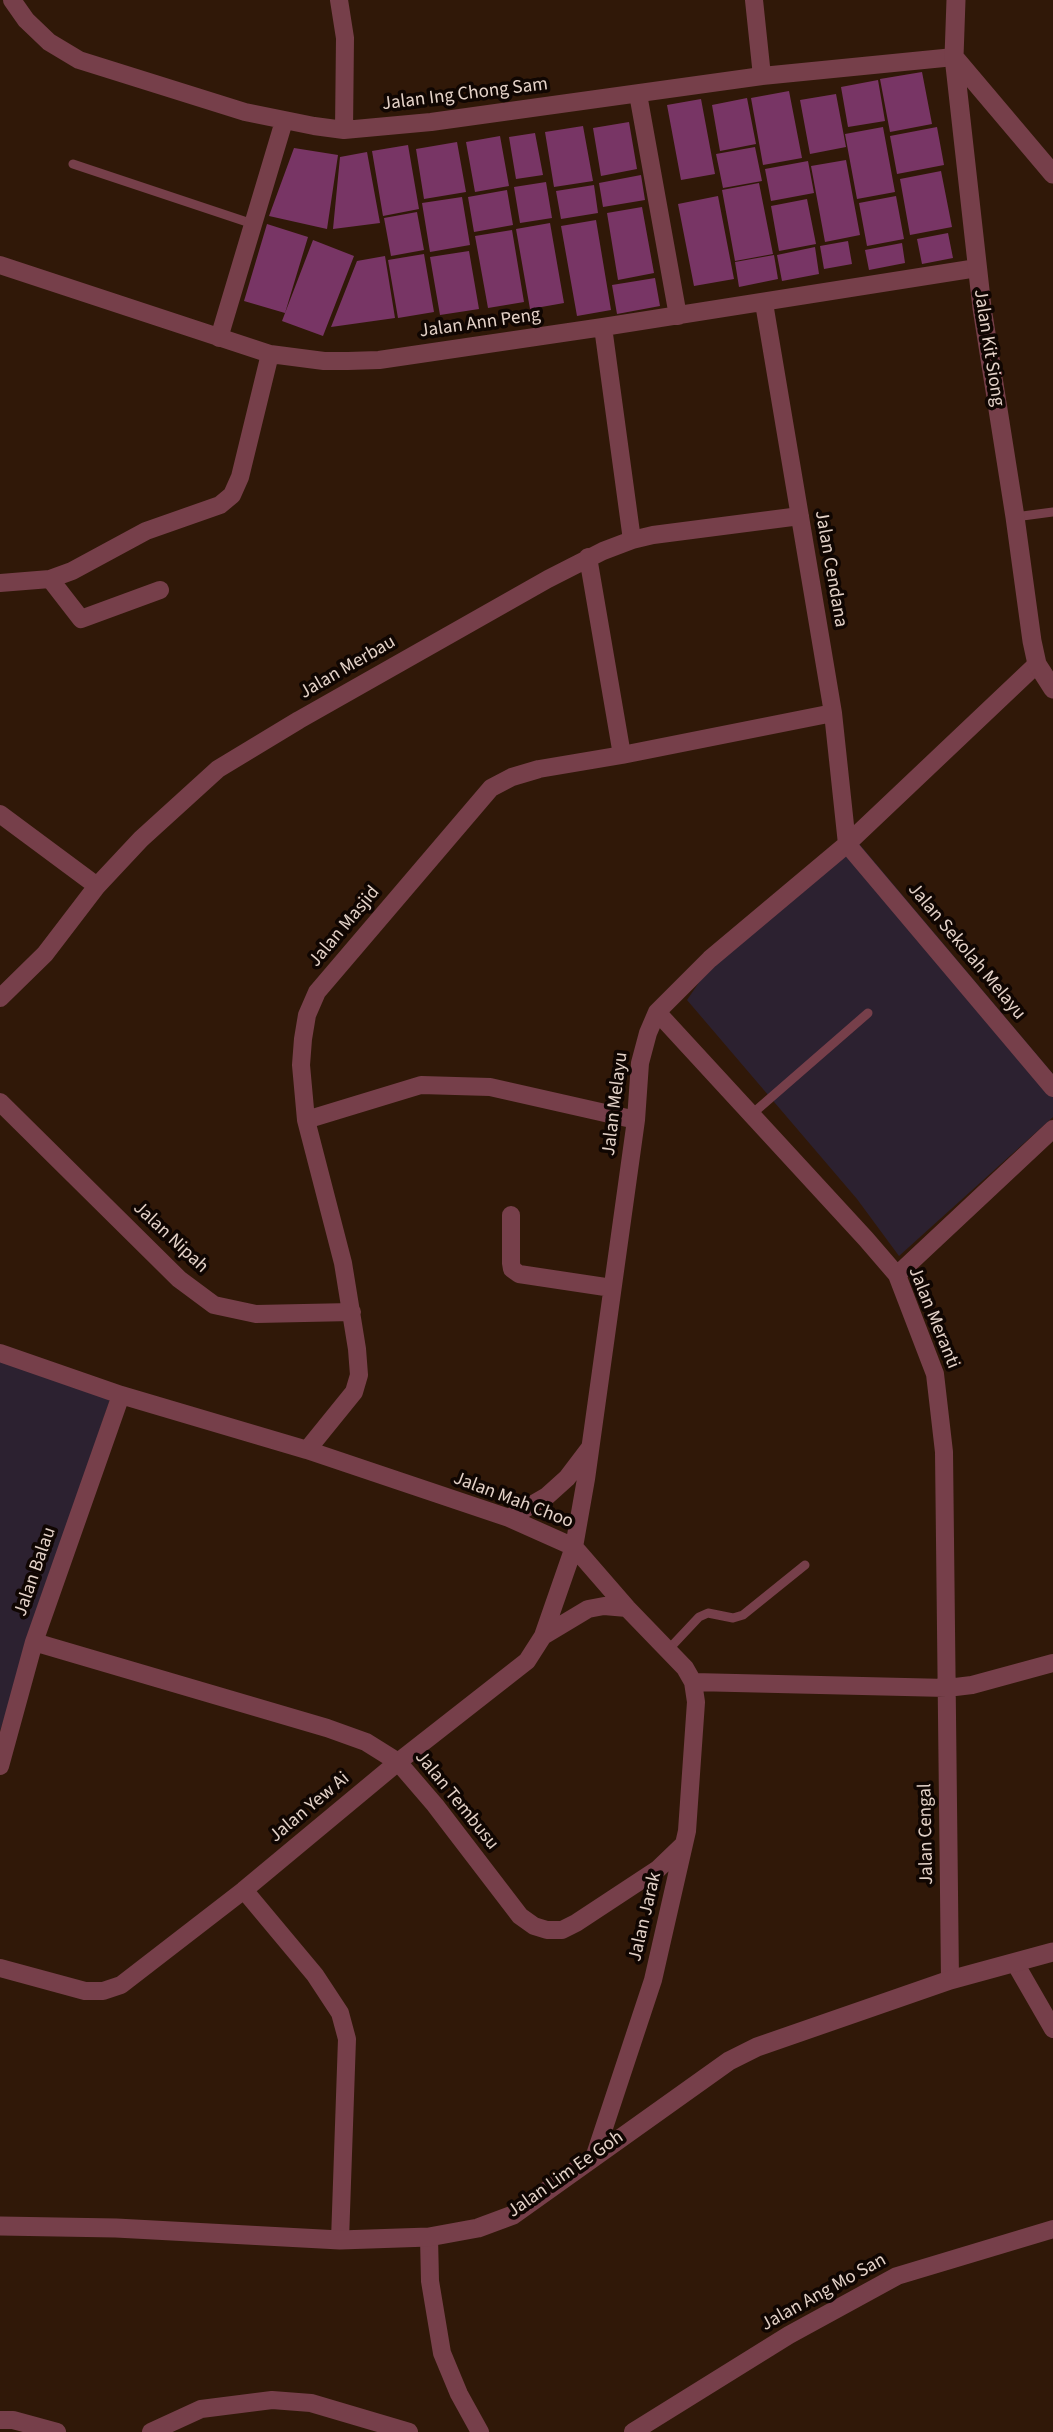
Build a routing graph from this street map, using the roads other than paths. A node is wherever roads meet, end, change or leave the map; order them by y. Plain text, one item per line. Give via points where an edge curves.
1 (12, 0) edge
2 (339, 0) edge
3 (754, 0) edge
4 (956, 0) edge
5 (954, 57) junction
6 (762, 76) junction
7 (638, 94) junction
8 (284, 121) junction
9 (344, 130) junction
10 (73, 164) dead end
11 (1053, 174) edge
12 (253, 225) junction
13 (0, 265) edge
14 (977, 268) junction
15 (764, 303) junction
16 (678, 316) junction
17 (603, 327) junction
18 (219, 338) junction
19 (270, 354) junction
20 (1053, 512) edge
21 (800, 516) junction
22 (1015, 517) junction
23 (632, 540) junction
24 (588, 557) junction
25 (50, 579) junction
26 (0, 583) edge
27 (160, 590) dead end
28 (1037, 664) junction
29 (1053, 689) edge
30 (833, 713) junction
31 (622, 755) junction
32 (0, 814) edge
33 (847, 844) junction
34 (97, 886) junction
35 (0, 998) edge
36 (657, 1012) junction
37 (868, 1013) dead end
38 (1053, 1088) edge
39 (0, 1102) edge
40 (752, 1114) junction
41 (636, 1119) junction
42 (306, 1120) junction
43 (1053, 1129) edge
44 (511, 1215) dead end
45 (897, 1275) junction
46 (612, 1288) junction
47 (352, 1312) junction
48 (0, 1353) edge
49 (121, 1395) junction
50 (589, 1449) junction
51 (307, 1450) junction
52 (509, 1518) junction
53 (574, 1547) junction
54 (805, 1565) dead end
55 (627, 1608) junction
56 (542, 1636) junction
57 (34, 1642) junction
58 (668, 1650) junction
59 (1053, 1662) edge
60 (693, 1682) junction
61 (947, 1688) junction
62 (398, 1762) junction
63 (0, 1766) edge
64 (683, 1845) junction
65 (244, 1890) junction
66 (1053, 1952) edge
67 (1015, 1963) junction
68 (0, 1968) edge
69 (950, 1980) junction
70 (1053, 2029) edge
71 (595, 2155) junction
72 (0, 2226) edge
73 (1053, 2229) edge
74 (429, 2236) junction
75 (340, 2240) junction
76 (0, 2420) edge
77 (57, 2432) edge
78 (151, 2432) edge
79 (409, 2432) edge
80 (480, 2432) edge
81 (633, 2432) edge

1 - 8 street, Jalan Ing Chong Sam via 49,42 79,60
2 - 9 street via 345,38
3 - 6 street
4 - 5 street, Jalan Kit Siong
5 - 6 street, Jalan Ing Chong Sam
5 - 11 street
5 - 14 street, Jalan Kit Siong
6 - 7 street, Jalan Ing Chong Sam
7 - 9 street, Jalan Ing Chong Sam
7 - 16 street
8 - 9 street, Jalan Ing Chong Sam
8 - 12 street
10 - 12 lane
12 - 18 street
13 - 18 street, Jalan Ann Peng
14 - 15 street, Jalan Ann Peng
14 - 22 street, Jalan Kit Siong
15 - 16 street, Jalan Ann Peng
15 - 21 street, Jalan Cendana
16 - 17 street, Jalan Ann Peng
17 - 19 street, Jalan Ann Peng via 380,360 324,361
17 - 23 street
18 - 19 street, Jalan Ann Peng
19 - 25 street via 232,495 220,505 146,531 95,561
20 - 22 lane
21 - 23 street, Jalan Merbau
21 - 30 street, Jalan Cendana
22 - 28 street, Jalan Kit Siong
23 - 24 street, Jalan Merbau
24 - 31 street
24 - 34 street, Jalan Merbau via 218,769
25 - 26 street
25 - 27 street via 81,619
28 - 29 street, Jalan Kit Siong
28 - 33 street, Jalan Melayu
30 - 31 street, Jalan Masjid
30 - 33 street, Jalan Cendana
31 - 42 street, Jalan Masjid via 512,777 491,788 475,805 317,992 303,1039
32 - 34 street
33 - 36 street, Jalan Melayu via 710,959
33 - 38 street, Jalan Sekolah Melayu
34 - 35 street, Jalan Merbau via 46,954
36 - 40 street, Jalan Meranti
36 - 41 street, Jalan Melayu via 640,1063
37 - 40 lane
39 - 47 street, Jalan Nipah via 179,1279 214,1305 256,1314
40 - 45 street, Jalan Meranti
41 - 42 street via 491,1087 421,1085
41 - 46 street, Jalan Melayu
42 - 47 street, Jalan Masjid
43 - 45 street
44 - 46 street via 512,1269 519,1274
45 - 61 street, Jalan Meranti via 935,1374 941,1412
46 - 50 street, Jalan Melayu
47 - 51 street, Jalan Masjid via 359,1375 354,1392
48 - 49 street, Jalan Mah Choo
49 - 51 street, Jalan Mah Choo
49 - 57 street, Jalan Balau
50 - 52 street via 547,1496
50 - 53 street, Jalan Melayu
51 - 52 street, Jalan Mah Choo
52 - 53 street, Jalan Mah Choo
53 - 55 street, Jalan Mah Choo
53 - 56 street, Jalan Yew Ai
54 - 58 lane via 743,1615 733,1618 708,1613 699,1617
55 - 56 street via 588,1609
55 - 58 street, Jalan Mah Choo
56 - 62 street, Jalan Yew Ai via 517,1671
57 - 62 street, Jalan Tembusu via 327,1728 366,1742
57 - 63 street, Jalan Balau
58 - 60 street, Jalan Mah Choo
59 - 61 street
60 - 61 street
60 - 64 street, Jalan Jarak via 696,1702
61 - 69 street, Jalan Cengal
62 - 64 street, Jalan Tembusu via 520,1916 547,1930 562,1930 576,1923 658,1869
62 - 65 street, Jalan Yew Ai
64 - 71 street, Jalan Jarak via 653,1980
65 - 68 street, Jalan Yew Ai via 121,1985 103,1992
65 - 75 street via 315,1975 340,2013 347,2039
66 - 67 street, Jalan Lim Ee Goh
67 - 69 street, Jalan Lim Ee Goh
67 - 70 street
69 - 71 street, Jalan Lim Ee Goh via 757,2047
71 - 74 street, Jalan Lim Ee Goh via 513,2215 478,2228
72 - 75 street, Jalan Lim Ee Goh
73 - 81 street, Jalan Ang Mo San via 897,2276 789,2335
74 - 75 street, Jalan Lim Ee Goh
74 - 80 street via 430,2281 442,2353
76 - 77 street
78 - 79 street via 201,2409 272,2400 311,2403

